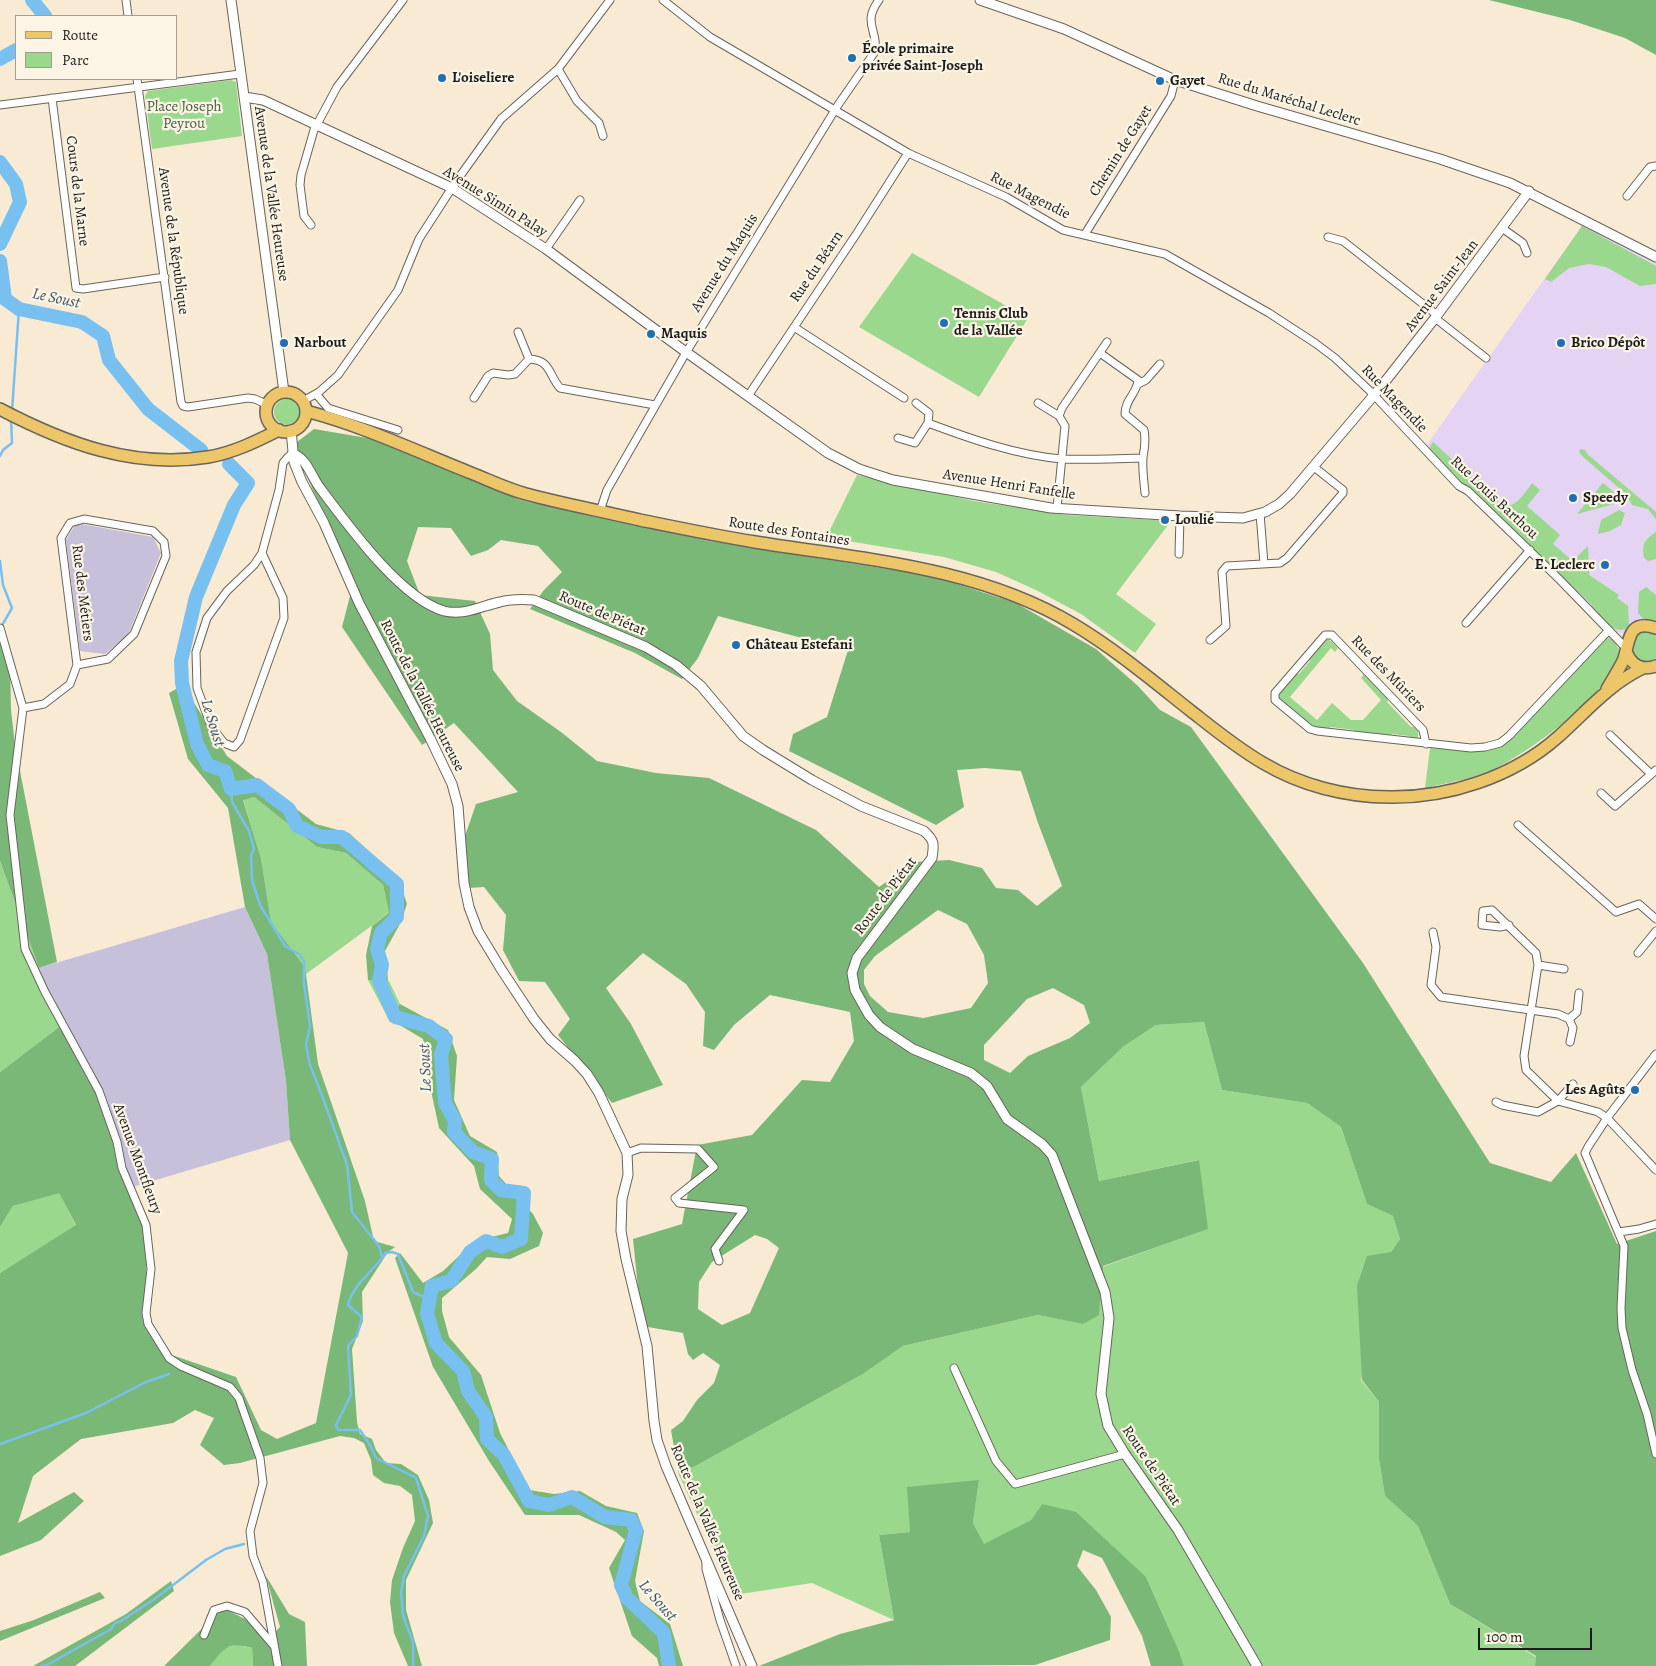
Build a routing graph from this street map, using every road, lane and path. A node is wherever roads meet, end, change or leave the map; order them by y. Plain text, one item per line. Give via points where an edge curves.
1 (126, 0) edge
2 (231, 0) edge
3 (403, 0) edge
4 (610, 0) edge
5 (663, 0) edge
6 (878, 0) edge
7 (980, 0) edge
8 (128, 15) edge
9 (558, 69) junction
10 (240, 74) junction
11 (137, 80) edge
12 (1175, 80) junction
13 (138, 87) junction
14 (244, 97) junction
15 (52, 98) junction
16 (0, 105) edge
17 (836, 110) junction
18 (316, 125) junction
19 (603, 136) dead end
20 (908, 153) junction
21 (1656, 166) edge
22 (452, 188) junction
23 (1530, 191) junction
24 (1627, 196) dead end
25 (580, 200) dead end
26 (311, 225) dead end
27 (1502, 228) junction
28 (1085, 234) junction
29 (1328, 237) dead end
30 (546, 249) junction
31 (1527, 253) dead end
32 (1656, 257) edge
33 (165, 277) junction
34 (1436, 317) junction
35 (794, 327) junction
36 (518, 332) dead end
37 (1107, 342) dead end
38 (686, 352) junction
39 (1100, 353) junction
40 (1486, 358) dead end
41 (529, 359) junction
42 (1160, 364) dead end
43 (1138, 384) junction
44 (284, 392) junction
45 (316, 394) junction
46 (1373, 395) junction
47 (748, 396) junction
48 (474, 398) dead end
49 (904, 398) dead end
50 (916, 403) dead end
51 (1038, 403) dead end
52 (268, 405) junction
53 (655, 405) junction
54 (304, 411) junction
55 (8, 412) edge
56 (1059, 416) junction
57 (268, 418) junction
58 (928, 424) junction
59 (279, 430) junction
60 (291, 430) junction
61 (398, 430) dead end
62 (898, 438) dead end
63 (241, 447) junction
64 (1424, 449) joint
65 (292, 454) junction
66 (1061, 458) junction
67 (1143, 458) junction
68 (1314, 467) junction
69 (1145, 494) dead end
70 (1057, 508) junction
71 (600, 511) junction
72 (1260, 513) junction
73 (1180, 516) junction
74 (1530, 550) junction
75 (262, 553) junction
76 (1179, 554) dead end
77 (1264, 564) junction
78 (1466, 624) dead end
79 (1654, 626) edge
80 (0, 628) edge
81 (1609, 630) junction
82 (1632, 632) junction
83 (1210, 640) dead end
84 (1626, 650) junction
85 (77, 666) junction
86 (1651, 670) edge
87 (1604, 693) junction
88 (23, 708) junction
89 (1610, 734) dead end
90 (1426, 744) junction
91 (1654, 772) edge
92 (1601, 793) dead end
93 (1518, 825) dead end
94 (1656, 919) edge
95 (1509, 925) dead end
96 (1656, 931) edge
97 (1433, 932) dead end
98 (1638, 953) dead end
99 (1538, 965) junction
100 (1564, 969) dead end
101 (1579, 993) dead end
102 (1532, 1011) junction
103 (1569, 1019) junction
104 (1570, 1042) dead end
105 (1656, 1054) edge
106 (1573, 1084) dead end
107 (1558, 1101) junction
108 (1496, 1102) dead end
109 (1607, 1118) junction
110 (627, 1153) junction
111 (1656, 1170) edge
112 (1656, 1224) edge
113 (1619, 1232) junction
114 (719, 1262) dead end
115 (954, 1368) dead end
116 (1125, 1454) junction
117 (1656, 1454) edge
118 (706, 1558) junction
119 (731, 1616) junction
120 (720, 1620) junction
121 (204, 1635) dead end
122 (274, 1646) junction
123 (278, 1666) edge
124 (736, 1666) edge
125 (752, 1666) edge
126 (1257, 1666) edge

1 - 8 street
2 - 10 street, Avenue de la Vallée Heureuse
3 - 18 street via 338,87
4 - 9 street
5 - 17 street, Rue Magendie via 710,37
6 - 17 street, Avenue du Maquis via 870,16 876,45 874,53
7 - 12 street, Rue du Maréchal Leclerc via 1064,29
9 - 19 street via 577,102 599,123
9 - 22 street via 501,118
10 - 13 street
10 - 14 street, Avenue de la Vallée Heureuse
11 - 13 street, Avenue de la République
12 - 23 street, Rue du Maréchal Leclerc via 1484,173
12 - 28 street, Chemin de Gayet via 1171,96
13 - 15 street
13 - 33 street, Avenue de la République
14 - 18 street, Avenue Simin Palay via 262,100
14 - 44 street, Avenue de la Vallée Heureuse
15 - 16 street
15 - 33 street, Cours de la Marne via 76,288
17 - 20 street, Rue Magendie
17 - 38 street, Avenue du Maquis
18 - 22 street, Avenue Simin Palay
18 - 26 street via 300,185 304,216
20 - 28 street, Rue Magendie via 1006,197 1063,230
20 - 35 street, Rue du Béarn
21 - 24 street via 1650,167
22 - 30 street, Avenue Simin Palay
22 - 45 street via 419,239 398,290 338,374
23 - 27 street, Avenue Saint-Jean
23 - 32 street, Rue du Maréchal Leclerc
25 - 30 street
27 - 31 street via 1523,243
27 - 34 street, Avenue Saint-Jean
28 - 46 street, Rue Magendie via 1150,250 1180,262 1315,343 1336,358
29 - 34 street via 1343,241
30 - 38 street, Avenue Simin Palay
33 - 52 street, Avenue de la République via 183,406 248,398
34 - 40 street
34 - 46 street, Avenue Saint-Jean
35 - 47 street, Rue du Béarn
35 - 49 street
36 - 41 street
37 - 39 street
38 - 47 street, Avenue Henri Fanfelle
38 - 53 street, Avenue du Maquis
39 - 43 street via 1138,380
39 - 56 street
41 - 48 street via 515,374 494,373 488,376
41 - 53 street via 545,364 560,388
42 - 43 street
43 - 67 street via 1125,406 1125,414 1144,430 1146,448
44 - 52 main road via 276,395
44 - 54 main road via 294,394
45 - 54 street
45 - 61 street via 328,408
46 - 64 street, Rue Magendie
46 - 68 street, Avenue Henri Fanfelle
47 - 70 street, Avenue Henri Fanfelle via 828,453 859,469 893,480
50 - 58 street via 929,413
51 - 56 street
52 - 57 main road
53 - 71 street, Avenue du Maquis via 607,490
54 - 60 main road via 300,426
54 - 71 main road, Route des Fontaines via 354,425 521,493
55 - 63 main road via 56,436 97,451 132,457 189,459 209,457
56 - 66 street via 1065,426
57 - 59 main road
57 - 63 main road
58 - 62 street via 915,443
58 - 66 street via 1014,451
59 - 60 main road
59 - 63 main road
60 - 65 street, Route de la Vallée Heureuse
64 - 74 street, Rue Louis Barthou via 1459,486
65 - 75 street via 283,463
65 - 110 street, Route de la Vallée Heureuse via 349,583 452,784 458,806 464,883 478,931 534,1019 587,1074
65 - 116 street, Route de Piétat via 298,455 316,483 388,572 422,601 459,614 516,599 534,600 646,647 676,665 701,686 743,736 763,750 861,806 924,831 931,838 934,845 932,858 856,958 852,972 855,990 880,1028 913,1049 971,1073 987,1086 1007,1119 1042,1144 1052,1156 1105,1292 1109,1318 1101,1394 1108,1426
66 - 67 street
66 - 70 street
67 - 69 street
68 - 72 street, Avenue Henri Fanfelle via 1285,499
68 - 77 street via 1343,493 1287,558 1280,563
70 - 73 street, Avenue Henri Fanfelle
71 - 87 main road, Route des Fontaines via 722,537 931,570 1002,591 1036,604 1114,651 1262,763 1305,782 1348,794 1413,796 1458,789 1534,755
72 - 73 street, Avenue Henri Fanfelle via 1243,518
72 - 77 street
73 - 76 street
74 - 78 street
74 - 81 street, Rue Louis Barthou
75 - 75 street via 283,598 284,618 240,740 234,747 224,743 211,726 197,688 196,652 207,618
77 - 83 street via 1224,568 1226,626
79 - 82 main road
80 - 88 street, Avenue Montfleury
81 - 82 street
81 - 84 street, Rue Louis Barthou
81 - 90 street, Rue des Mûriers via 1500,743 1471,748
82 - 84 main road
84 - 86 main road via 1632,662
84 - 87 main road
85 - 85 street, Rue des Métiers via 108,658 134,634 166,556 164,542 154,531 84,519 70,523 61,538
85 - 88 street via 70,684 44,704
86 - 87 main road via 1632,673
88 - 122 street, Avenue Montfleury via 10,815 25,949 99,1092 122,1168 146,1225 151,1269 146,1312 148,1324 169,1358 230,1387 239,1398 260,1458 263,1483 250,1531
89 - 91 street
90 - 90 street, Rue des Mûriers via 1310,729 1275,700 1275,693 1325,635 1332,635 1423,730
91 - 92 street via 1615,806
93 - 94 street via 1616,912 1639,904
95 - 99 street via 1536,953
96 - 98 street
97 - 102 street via 1436,947 1431,985 1441,997
99 - 100 street
99 - 102 street
101 - 103 street via 1577,1012
102 - 103 street via 1558,1014
102 - 107 street via 1524,1056 1526,1070
103 - 104 street via 1573,1028
105 - 109 street
106 - 107 street
107 - 108 street via 1538,1112
107 - 109 street via 1598,1112
109 - 111 street
109 - 113 street via 1586,1153
110 - 114 street via 641,1148 698,1149 714,1167 675,1198 679,1203 744,1210 715,1249
110 - 118 street, Route de la Vallée Heureuse via 628,1175 622,1199 621,1232 647,1346 657,1440
112 - 113 street
113 - 117 street via 1624,1246 1622,1328
115 - 116 street via 996,1461 1016,1484
116 - 126 street, Route de Piétat via 1178,1530
118 - 119 street, Route de la Vallée Heureuse
118 - 120 street
119 - 120 street
119 - 125 street, Route de la Vallée Heureuse
120 - 124 street
121 - 122 street via 214,1610 228,1606 245,1612
122 - 123 street, Avenue Montfleury

